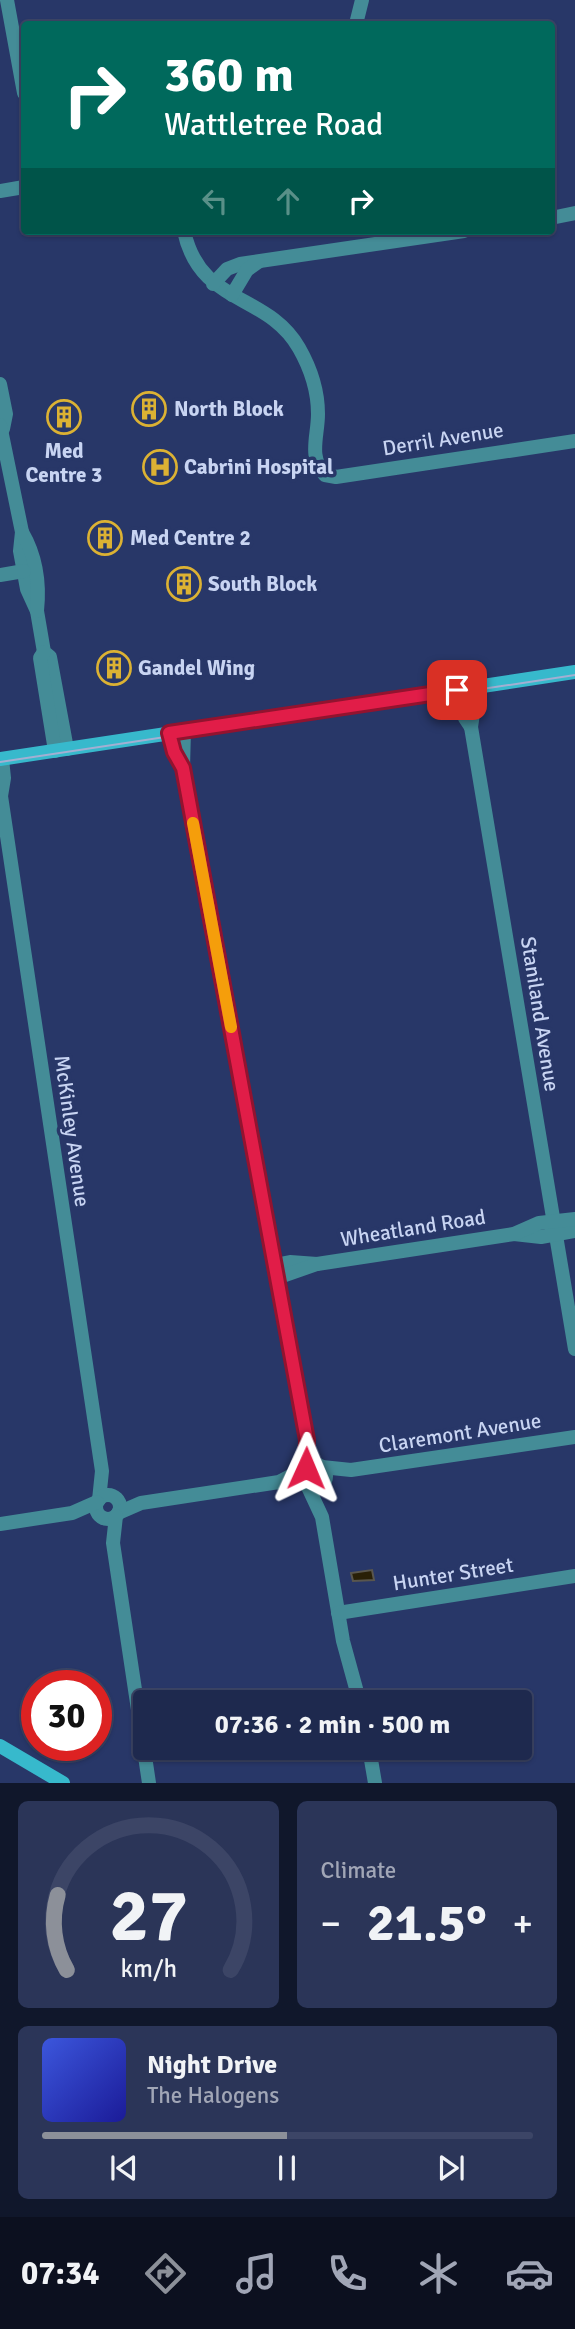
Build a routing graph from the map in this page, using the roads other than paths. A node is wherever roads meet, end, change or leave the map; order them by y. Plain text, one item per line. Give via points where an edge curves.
1 (7, 0) edge
2 (362, 0) edge
3 (357, 21) edge
4 (21, 77) edge
5 (21, 188) edge
6 (0, 191) edge
7 (573, 215) edge
8 (555, 217) edge
9 (185, 235) edge
10 (393, 236) edge
11 (258, 262) junction
12 (213, 284) junction
13 (232, 295) junction
14 (0, 384) edge
15 (2, 402) edge
16 (1, 427) edge
17 (575, 441) edge
18 (22, 532) junction
19 (24, 571) junction
20 (0, 575) edge
21 (37, 611) junction
22 (575, 672) edge
23 (464, 688) junction
24 (176, 732) junction
25 (61, 750) junction
26 (1, 759) edge
27 (0, 796) edge
28 (575, 1219) edge
29 (555, 1228) junction
30 (575, 1231) edge
31 (276, 1271) junction
32 (575, 1349) edge
33 (575, 1437) edge
34 (317, 1472) junction
35 (279, 1482) junction
36 (307, 1486) junction
37 (107, 1507) junction
38 (322, 1517) junction
39 (0, 1524) edge
40 (575, 1576) edge
41 (338, 1613) junction
42 (357, 1690) edge
43 (0, 1746) edge
44 (371, 1760) edge
45 (63, 1783) edge
46 (149, 1783) edge
47 (375, 1783) edge

1 - 4 street
2 - 3 street
5 - 6 street
7 - 8 street
9 - 12 street via 194,260
10 - 11 street
11 - 12 street via 234,265
11 - 13 street via 247,270
12 - 13 street
13 - 17 street, Derril Avenue via 278,322 300,348 316,393 314,452 325,475
14 - 15 street
15 - 16 street via 6,414
16 - 18 street
18 - 19 street
18 - 21 street via 31,548 39,589
19 - 20 street
19 - 21 street
21 - 25 street via 44,652 50,657
22 - 23 main road
23 - 24 main road
23 - 29 street, Staniland Avenue via 474,707 471,727
24 - 25 main road
24 - 31 street
25 - 26 main road
26 - 27 street, McKinley Avenue via 4,778
27 - 37 street, McKinley Avenue
28 - 29 street, Wheatland Road
29 - 30 street, Wheatland Road
29 - 31 street, Wheatland Road via 317,1264 290,1262
29 - 32 street, Staniland Avenue
31 - 34 street
33 - 34 street, Claremont Avenue
34 - 35 street
34 - 36 street via 316,1488
34 - 38 street
35 - 36 street
35 - 37 street
36 - 38 street
37 - 39 street
37 - 46 street
38 - 41 street
40 - 41 street, Hunter Street
41 - 42 street
43 - 45 main road
44 - 47 street

